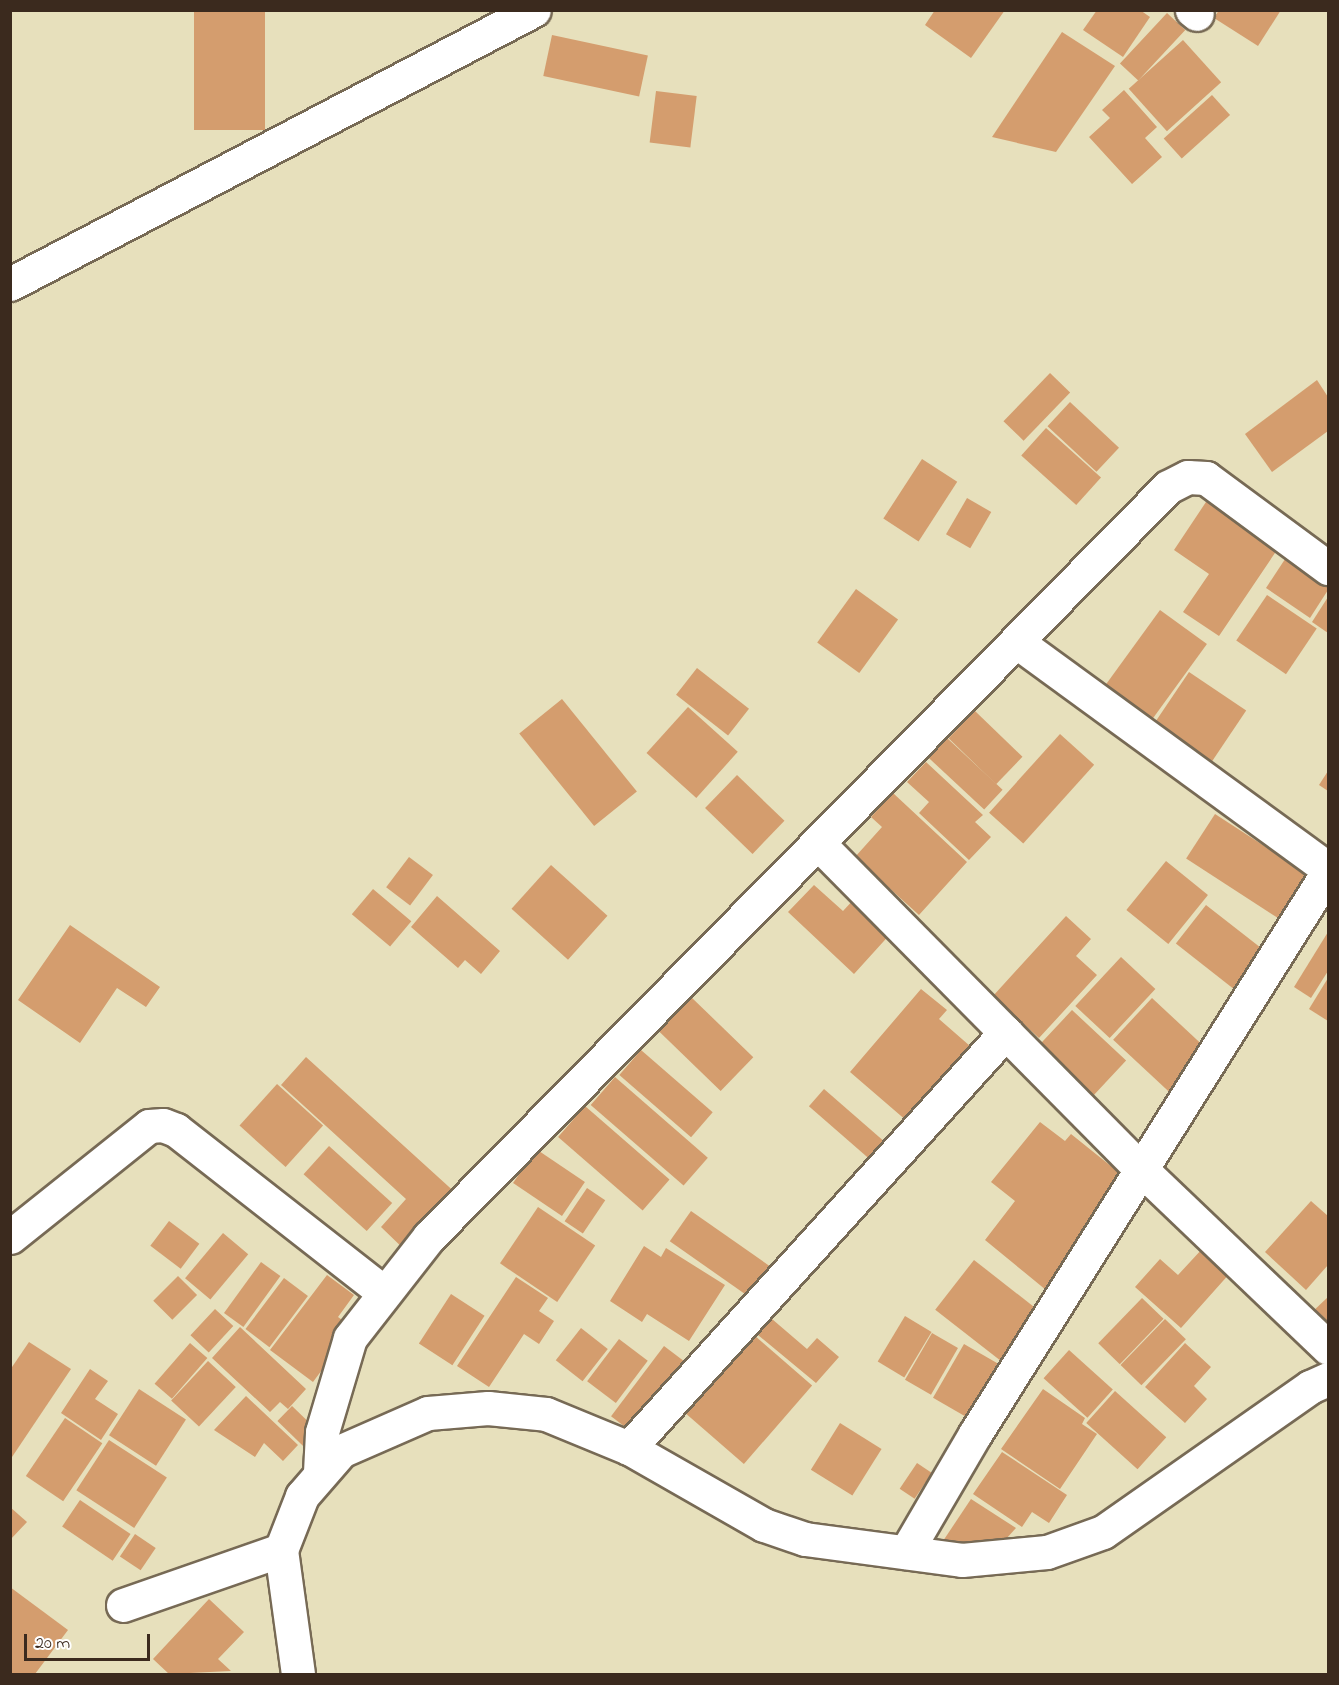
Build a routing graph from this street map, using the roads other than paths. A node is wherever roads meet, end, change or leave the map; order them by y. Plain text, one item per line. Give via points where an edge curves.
1 (534, 10) edge
2 (10, 284) edge
3 (1329, 568) edge
4 (1017, 642) junction
5 (820, 845) junction
6 (1329, 871) edge
7 (1006, 1032) junction
8 (1143, 1171) junction
9 (10, 1237) edge
10 (383, 1292) junction
11 (1329, 1348) edge
12 (1329, 1379) edge
13 (629, 1448) junction
14 (320, 1472) junction
15 (276, 1551) junction
16 (906, 1552) junction
17 (123, 1605) dead end
18 (298, 1674) edge

1 - 2 street
3 - 4 street via 1206,478 1188,477 1168,487
4 - 5 street
4 - 6 street
5 - 7 street
5 - 10 street via 429,1237
6 - 8 street
7 - 8 street
7 - 13 street
8 - 11 street
8 - 16 street via 975,1434
9 - 10 street via 149,1126 163,1125 176,1130
10 - 14 street via 350,1338 340,1365 322,1432
12 - 16 street via 1310,1387 1103,1532 1077,1544 1047,1552 962,1560
13 - 14 street via 546,1414 459,1408 428,1413 375,1435 341,1451
13 - 16 street via 764,1525 805,1539
14 - 15 street via 302,1496
15 - 17 street
15 - 18 street

